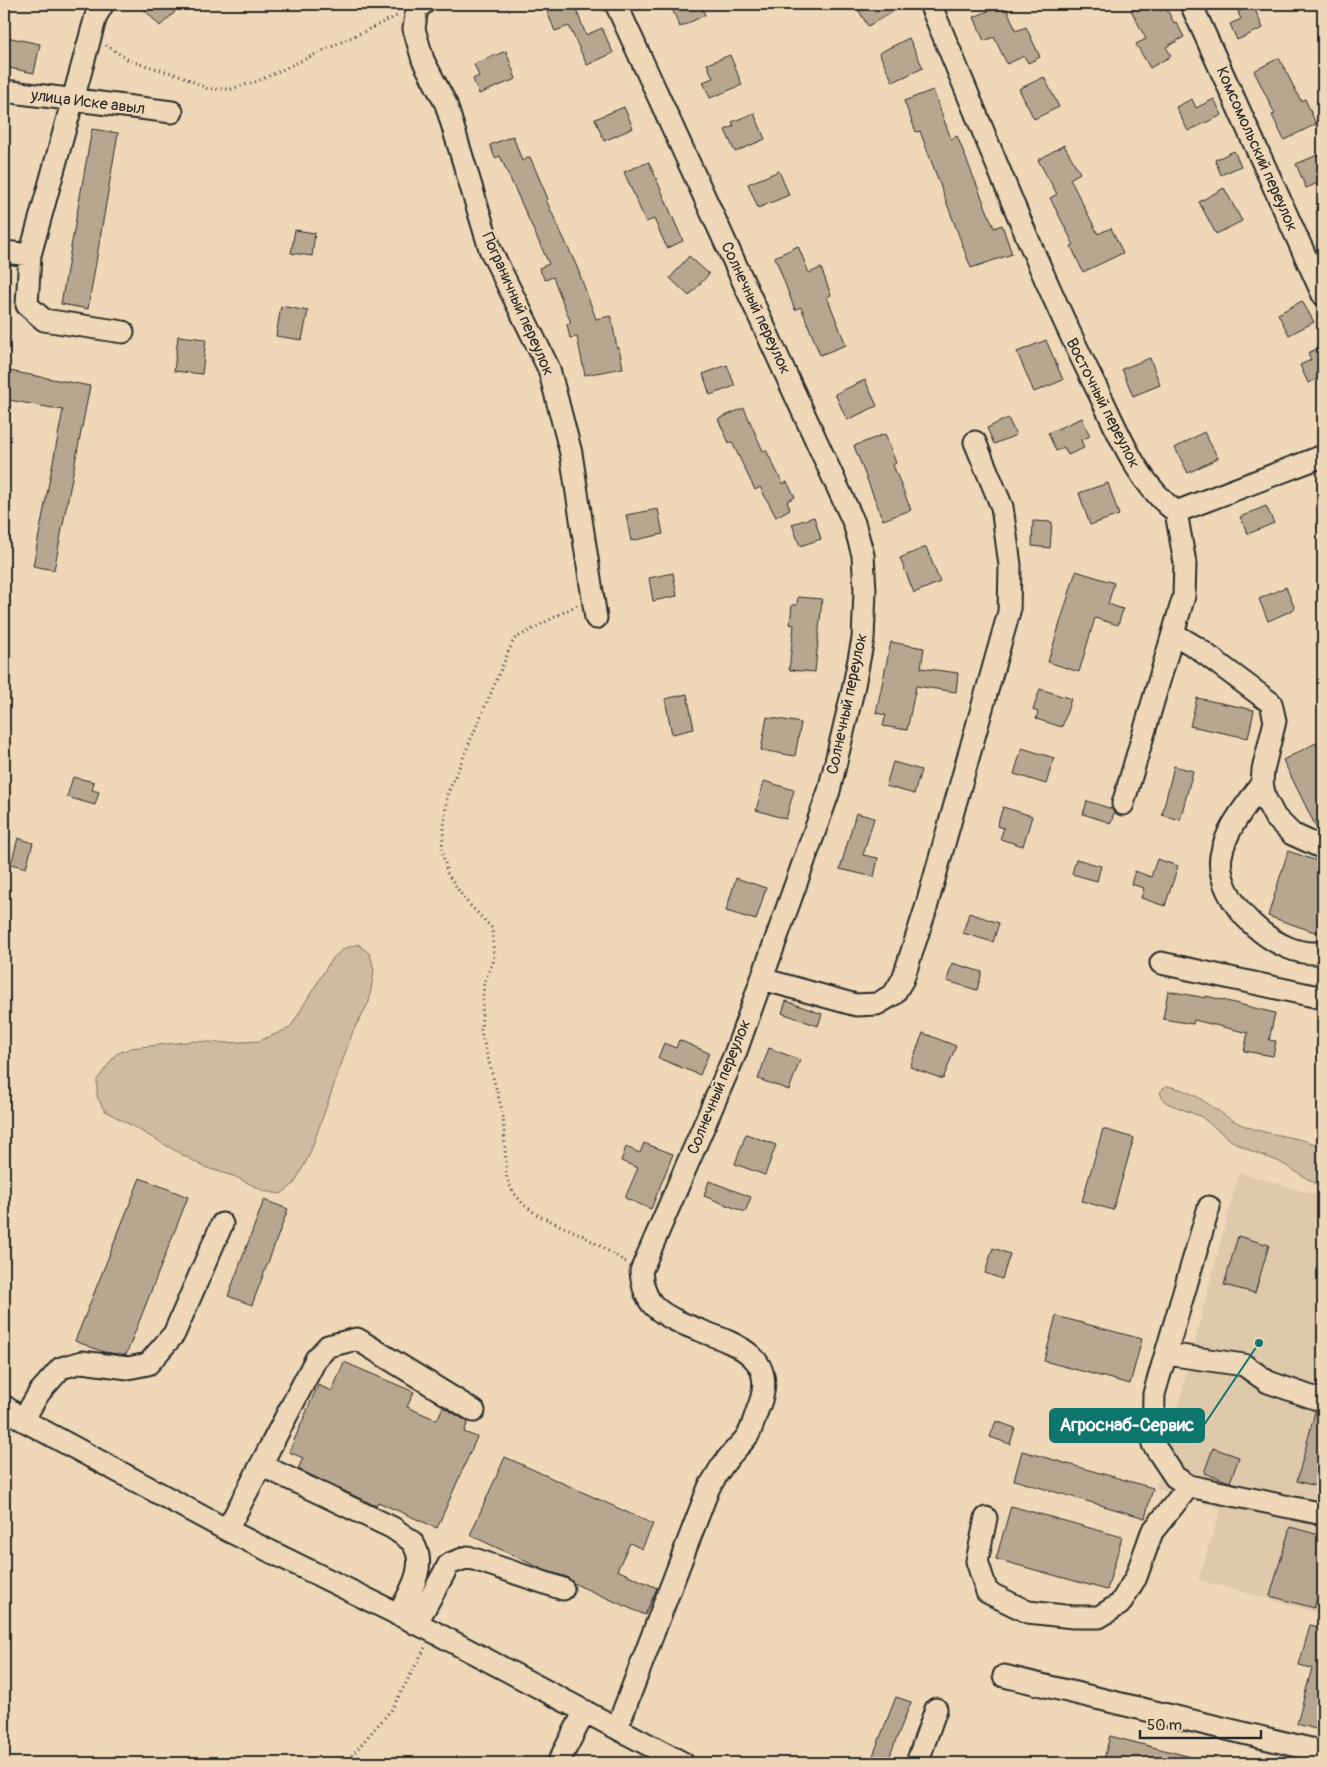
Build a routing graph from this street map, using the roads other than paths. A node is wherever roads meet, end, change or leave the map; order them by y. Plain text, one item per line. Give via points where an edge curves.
1 (103, 4) edge
2 (616, 4) edge
3 (930, 4) edge
4 (1191, 4) edge
5 (420, 5) edge
6 (4, 91) edge
7 (72, 100) junction
8 (172, 112) dead end
9 (4, 252) edge
10 (30, 255) junction
11 (1323, 295) edge
12 (124, 332) dead end
13 (975, 442) dead end
14 (1323, 456) edge
15 (1176, 512) junction
16 (596, 618) dead end
17 (1174, 634) junction
18 (1262, 783) junction
19 (1123, 804) dead end
20 (1323, 848) edge
21 (1323, 952) edge
22 (1161, 963) dead end
23 (762, 979) junction
24 (1323, 998) edge
25 (1209, 1207) dead end
26 (222, 1224) dead end
27 (1167, 1354) junction
28 (1323, 1401) edge
29 (4, 1406) edge
30 (474, 1411) dead end
31 (23, 1420) junction
32 (261, 1465) junction
33 (1189, 1486) junction
34 (1323, 1514) edge
35 (986, 1518) dead end
36 (227, 1530) junction
37 (563, 1590) dead end
38 (416, 1624) junction
39 (1004, 1676) dead end
40 (936, 1709) dead end
41 (585, 1711) junction
42 (617, 1728) junction
43 (1323, 1752) edge
44 (558, 1763) edge
45 (683, 1763) edge
46 (917, 1763) edge

1 - 7 street via 96,16
2 - 23 street, Солнечный переулок via 854,523 863,555 863,639 829,792
3 - 15 street, Восточный переулок via 1063,323 1139,474 1159,499
4 - 11 street, Комсомольский переулок
5 - 16 street, Пограничный переулок via 414,29 421,52 446,104 490,249 549,369 571,453
6 - 7 street, улица Иске авыл
7 - 8 street, улица Иске авыл
7 - 10 street
9 - 10 street
10 - 12 street via 27,305 44,320
13 - 23 street via 1002,507 1010,565 1009,612 943,850 903,979 894,994 877,1004 856,1005
14 - 15 street
15 - 17 street via 1185,580
17 - 18 street via 1271,703 1275,721
17 - 19 street
18 - 20 street via 1265,798 1275,817 1292,834
18 - 21 street via 1225,841 1221,877 1234,904 1254,926 1296,950 1312,954
22 - 24 street
23 - 42 street, Солнечный переулок via 735,1054 641,1271 646,1295 654,1306 749,1352 760,1364 765,1377 764,1393 748,1434 709,1487
25 - 27 street
26 - 31 street via 174,1334 148,1364 128,1368 82,1362 61,1368 39,1393
27 - 28 street via 1244,1365 1268,1382
27 - 33 street via 1154,1394 1153,1444 1175,1477
29 - 31 street
30 - 32 street via 357,1339 341,1342 328,1346 316,1359
31 - 36 street
32 - 36 street
32 - 38 street via 393,1528 412,1542 419,1560 414,1585
33 - 34 street
33 - 35 street via 1152,1532 1136,1577 1120,1604 1098,1617 1028,1612 987,1592 977,1561
36 - 38 street
37 - 38 street via 468,1557 449,1564
38 - 41 street
39 - 43 street
40 - 46 street
41 - 42 street
41 - 44 street
42 - 45 street

